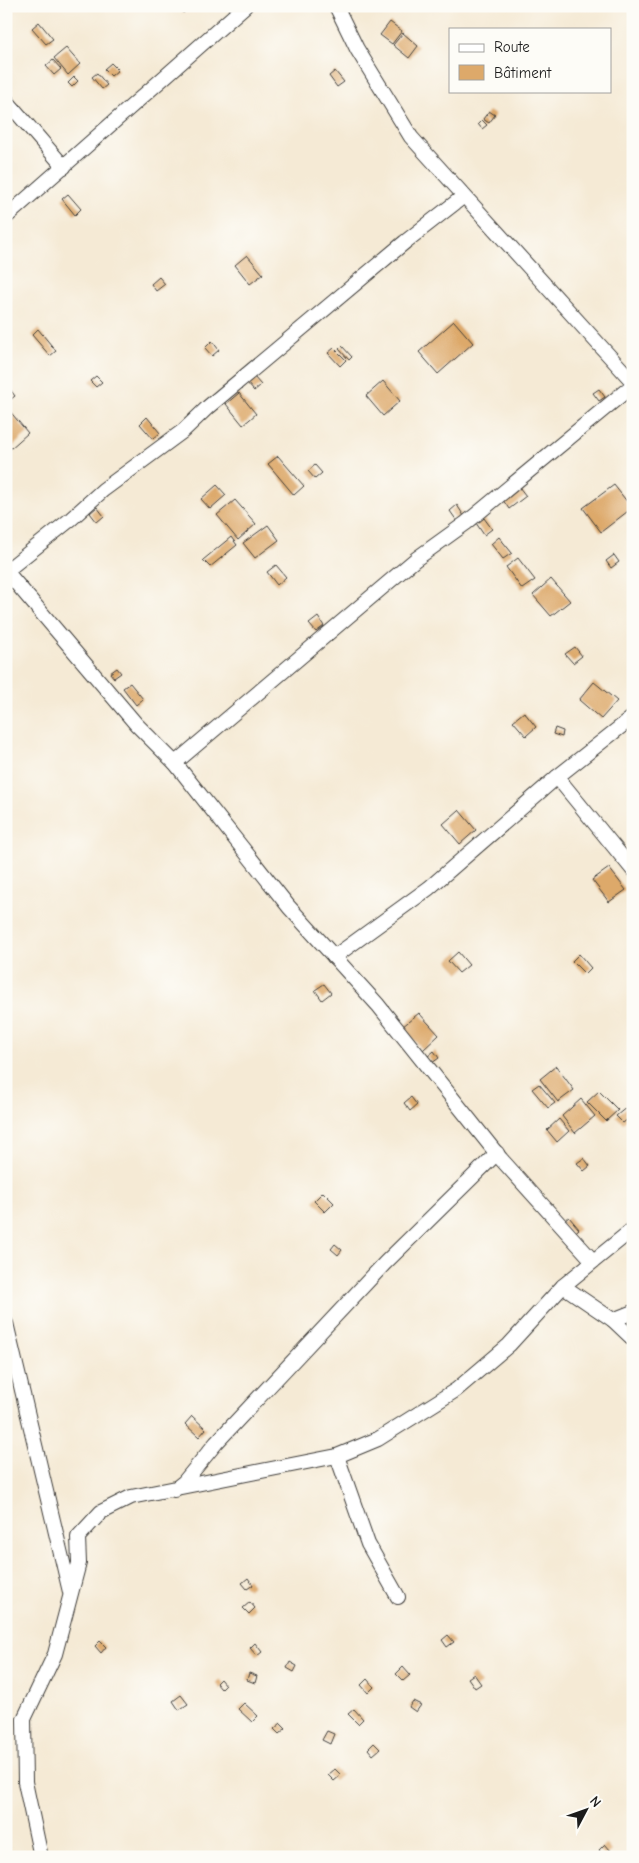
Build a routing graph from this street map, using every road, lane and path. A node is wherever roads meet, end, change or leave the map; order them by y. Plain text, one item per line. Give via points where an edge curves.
1 (244, 6) edge
2 (336, 6) edge
3 (6, 100) edge
4 (64, 166) junction
5 (464, 196) junction
6 (6, 217) edge
7 (633, 383) edge
8 (6, 571) edge
9 (633, 717) edge
10 (175, 763) junction
11 (557, 777) junction
12 (633, 870) edge
13 (334, 957) junction
14 (497, 1153) junction
15 (633, 1230) edge
16 (593, 1261) junction
17 (562, 1286) junction
18 (633, 1312) edge
19 (613, 1320) junction
20 (6, 1324) edge
21 (633, 1339) edge
22 (337, 1456) junction
23 (173, 1490) junction
24 (71, 1596) junction
25 (398, 1597) dead end
26 (41, 1857) edge

1 - 4 street
2 - 5 street via 357,49 411,137
3 - 4 street
4 - 6 street
5 - 7 street
5 - 8 street via 405,242 183,431 103,490
7 - 10 street via 466,523 416,559
8 - 10 street via 136,724
9 - 11 street
10 - 13 street via 289,907
11 - 12 street
11 - 13 street via 429,888
13 - 14 street via 378,1005
14 - 16 street
14 - 23 street via 385,1263 216,1443 184,1482
15 - 16 street
16 - 17 street
17 - 19 street
17 - 22 street via 509,1345 456,1390 378,1438
18 - 19 street
19 - 21 street
20 - 24 street
22 - 23 street
22 - 25 street via 368,1544
23 - 24 street via 131,1497 102,1512 78,1537 79,1563
24 - 26 street via 55,1654 24,1719 25,1782

